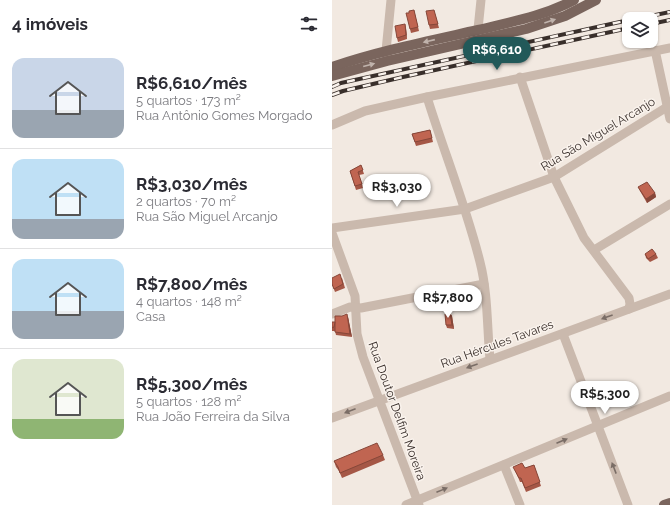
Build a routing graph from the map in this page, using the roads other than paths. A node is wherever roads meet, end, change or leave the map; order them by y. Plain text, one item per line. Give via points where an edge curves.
1 (391, 0) edge
2 (481, 0) edge
3 (574, 0) edge
4 (596, 0) edge
5 (478, 30) junction
6 (670, 48) edge
7 (655, 50) junction
8 (386, 56) junction
9 (332, 67) edge
10 (332, 76) edge
11 (520, 77) junction
12 (427, 97) junction
13 (667, 107) junction
14 (670, 119) edge
15 (332, 124) edge
16 (554, 177) junction
17 (670, 204) edge
18 (465, 209) junction
19 (332, 228) edge
20 (332, 233) edge
21 (594, 250) junction
22 (484, 284) junction
23 (670, 294) edge
24 (356, 307) junction
25 (629, 309) junction
26 (332, 314) edge
27 (563, 334) junction
28 (490, 359) junction
29 (670, 396) edge
30 (378, 400) junction
31 (332, 418) edge
32 (598, 426) junction
33 (504, 465) junction
34 (418, 503) edge
35 (670, 503) edge
36 (406, 505) edge
37 (520, 505) edge
38 (628, 505) edge
39 (664, 505) edge

1 - 8 street
2 - 5 street
3 - 5 main road via 551,10
8 -> 4 main road via 526,29 565,16
5 -> 8 main road
6 - 7 street
7 - 11 street
7 - 13 street
8 - 9 main road
10 -> 8 main road
11 - 12 street
11 - 16 street
12 - 15 street via 366,111
12 - 18 street
13 - 14 street
13 - 16 street, Rua São Miguel Arcanjo
16 - 18 street, Rua São Miguel Arcanjo
16 - 21 street via 584,238
17 - 21 street
18 - 19 street, Rua São Miguel Arcanjo
18 - 22 street via 481,263
20 - 24 street, Rua Doutor Delfim Moreira via 355,296
21 - 25 street via 629,298
22 - 24 street
22 - 28 street
23 - 25 street, Rua Hércules Tavares
24 - 26 street
24 - 30 street, Rua Doutor Delfim Moreira via 363,357
25 -> 27 street, Rua Hércules Tavares
27 - 28 street, Rua Hércules Tavares
27 - 32 street
28 -> 30 street, Rua Hércules Tavares
29 - 32 street
30 -> 31 street, Rua Hércules Tavares
30 - 34 street, Rua Doutor Delfim Moreira
33 -> 32 street
38 -> 32 street
34 -> 33 street
33 - 37 street
34 - 36 street
35 - 39 main road

